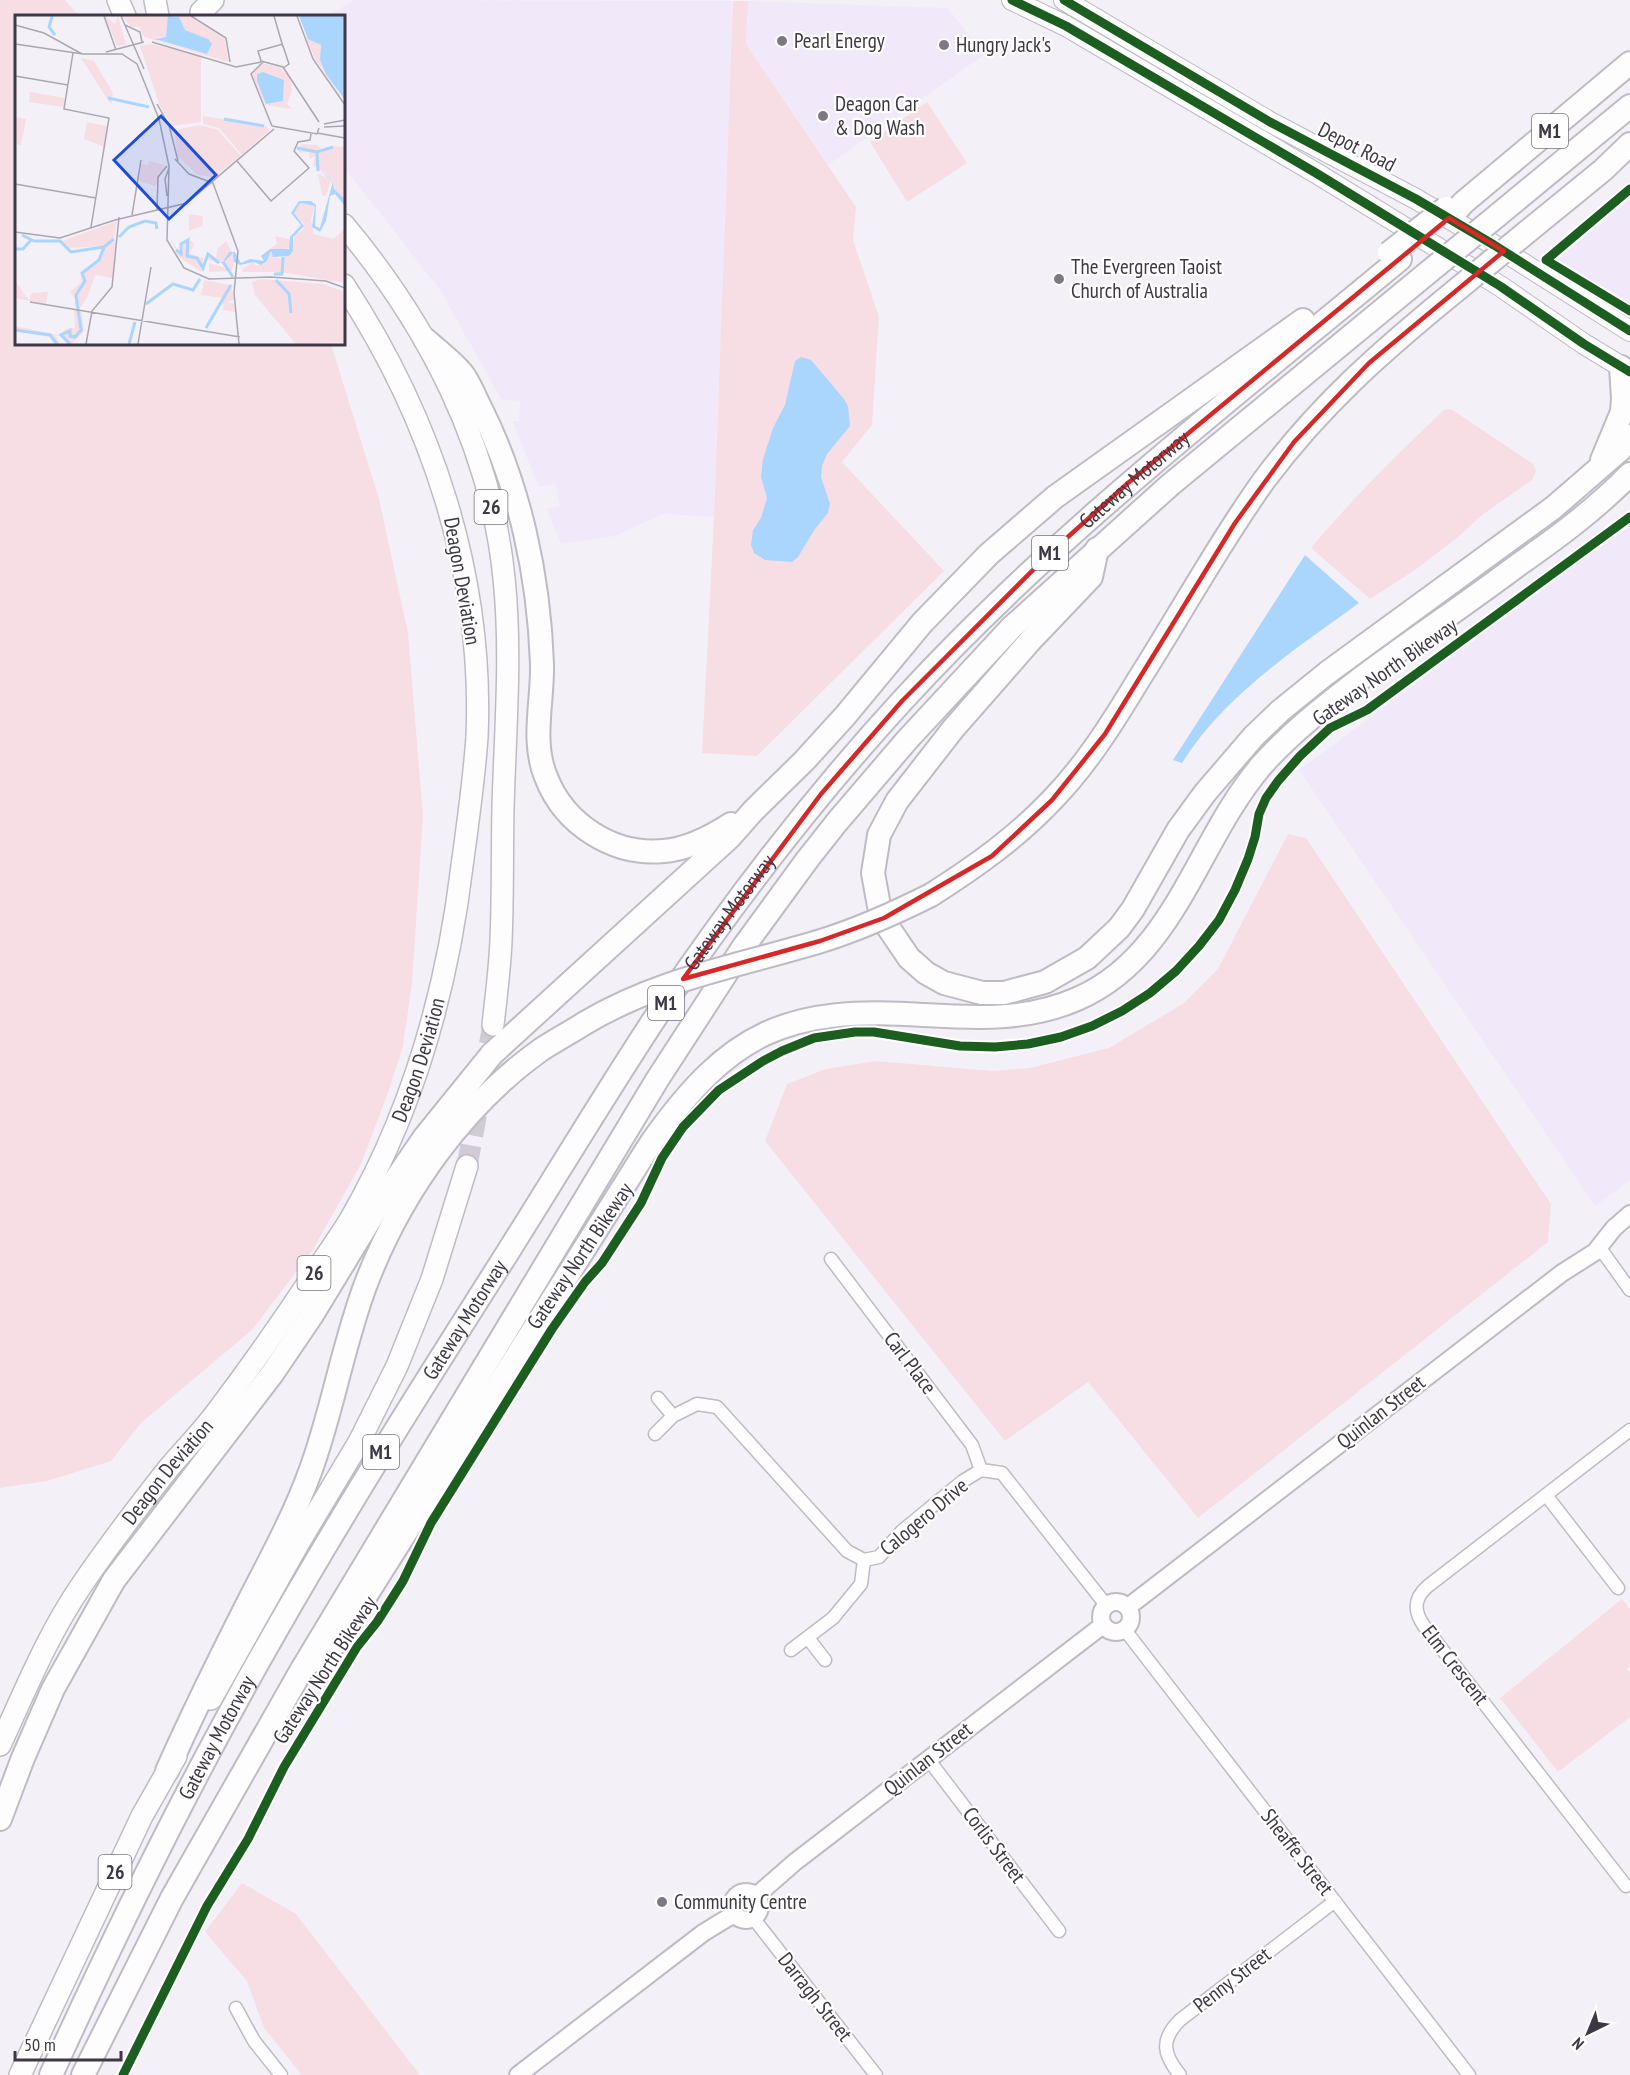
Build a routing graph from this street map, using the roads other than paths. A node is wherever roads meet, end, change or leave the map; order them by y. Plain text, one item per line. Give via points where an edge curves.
1 (118, 0) edge
2 (155, 0) edge
3 (1012, 0) edge
4 (1064, 0) edge
5 (125, 15) edge
6 (158, 15) edge
7 (1630, 63) edge
8 (1630, 106) edge
9 (1630, 144) edge
10 (345, 226) edge
11 (1394, 256) junction
12 (345, 287) edge
13 (1630, 331) edge
14 (426, 339) junction
15 (1626, 369) edge
16 (1630, 436) edge
17 (1599, 467) junction
18 (1630, 474) edge
19 (1096, 549) junction
20 (753, 811) junction
21 (493, 1025) tunnel mouth
22 (467, 1166) tunnel mouth
23 (1630, 1214) edge
24 (1600, 1248) junction
25 (831, 1259) dead end
26 (1630, 1290) edge
27 (658, 1398) dead end
28 (673, 1416) junction
29 (1630, 1430) edge
30 (655, 1434) dead end
31 (981, 1470) junction
32 (1546, 1495) junction
33 (864, 1560) junction
34 (1618, 1588) dead end
35 (1106, 1605) junction
36 (1128, 1607) junction
37 (1103, 1625) junction
38 (1125, 1630) junction
39 (808, 1638) junction
40 (791, 1650) dead end
41 (825, 1660) dead end
42 (301, 1671) junction
43 (0, 1745) edge
44 (928, 1759) junction
45 (167, 1771) junction
46 (0, 1819) edge
47 (1626, 1886) dead end
48 (756, 1896) junction
49 (1335, 1901) junction
50 (734, 1914) junction
51 (754, 1918) junction
52 (1059, 1931) dead end
53 (236, 2008) dead end
54 (20, 2075) edge
55 (51, 2075) edge
56 (82, 2075) edge
57 (281, 2075) edge
58 (518, 2075) edge
59 (876, 2075) edge
60 (1180, 2075) edge
61 (1469, 2075) edge

1 - 5 highway
2 - 6 highway
3 - 15 main road, Depot Road via 1066,26 1316,173
4 - 13 main road, Depot Road via 1270,122 1416,199
7 - 11 highway, Gateway Motorway / M1 via 1466,200 1451,217
8 - 19 highway, Gateway Motorway / M1, bridge
9 - 45 highway, bridge via 1352,379 1294,442 1235,523 1105,734 1052,800 992,856 931,895 853,930 666,984 623,1002 542,1050 472,1112 410,1193 386,1238 352,1326 310,1473
10 - 14 highway, Deagon Deviation / 26 via 386,277
11 - 20 highway via 1028,520 950,593 845,716
11 - 55 highway, Gateway Motorway / M1 via 1137,476 970,630 821,794 744,892 661,1009 377,1458 273,1636 152,1860
12 - 43 highway, Deagon Deviation / 26 via 386,354 426,440 458,543 470,609 477,736 460,883 436,1012 398,1122 348,1223 245,1373 78,1590 43,1650
14 - 20 highway via 463,374 488,424 524,527 540,626 540,752 546,778 556,797 587,830 605,841 642,851 689,846
14 - 21 highway, Deagon Deviation / 26 via 469,433 488,492 504,577 507,667 501,938
15 - 17 highway via 1622,412
16 - 17 highway
17 - 19 highway via 1528,528 1280,711 1205,793 1178,830 1133,909 1088,958 1045,982 1004,993 982,993 944,983 909,958 888,927 879,906 873,873 879,836 897,801 953,729 1091,577
18 - 42 highway via 1575,525 1381,663 1296,730 1245,788 1146,947 1096,990 1077,1000 1017,1016 858,1013 801,1020 765,1034 724,1058 686,1095 651,1143 336,1643
19 - 42 highway, Gateway Motorway / M1 via 1011,628 907,740 837,822 742,949 651,1090
20 - 46 highway via 730,837 492,1054 424,1138 272,1374 114,1580 53,1689
22 - 45 highway, 26 via 432,1279 397,1366 359,1442
23 - 24 street, Quinlan Street
24 - 26 street
24 - 36 street, Quinlan Street via 1562,1273
25 - 31 street, Carl Place via 972,1445
27 - 28 street
28 - 30 street, Calogero Drive
28 - 33 street, Calogero Drive via 697,1404 717,1407 847,1551
29 - 32 street, Elm Crescent
31 - 33 street, Calogero Drive via 902,1531 879,1557
31 - 35 street, Calogero Drive via 1002,1473
32 - 34 street
32 - 47 street, Elm Crescent via 1428,1586 1418,1597 1416,1608 1424,1626
33 - 39 street via 861,1584 833,1618
35 - 36 street via 1115,1601
35 - 37 street via 1101,1612
36 - 38 street via 1131,1622
37 - 38 street via 1111,1631
37 - 44 street, Quinlan Street
38 - 49 street, Sheaffe Street
39 - 40 street
39 - 41 street
42 - 56 highway, Gateway Motorway / M1 via 172,1898
44 - 48 street, Quinlan Street
44 - 52 street, Corlis Street
45 - 54 highway, 26
48 - 50 street via 739,1894 732,1905
48 - 51 street via 761,1908
49 - 60 street, Penny Street via 1171,2029 1166,2052
49 - 61 street, Sheaffe Street
50 - 51 street via 745,1921
50 - 58 street via 703,1933
51 - 59 street, Darragh Street
53 - 57 street via 254,2041

